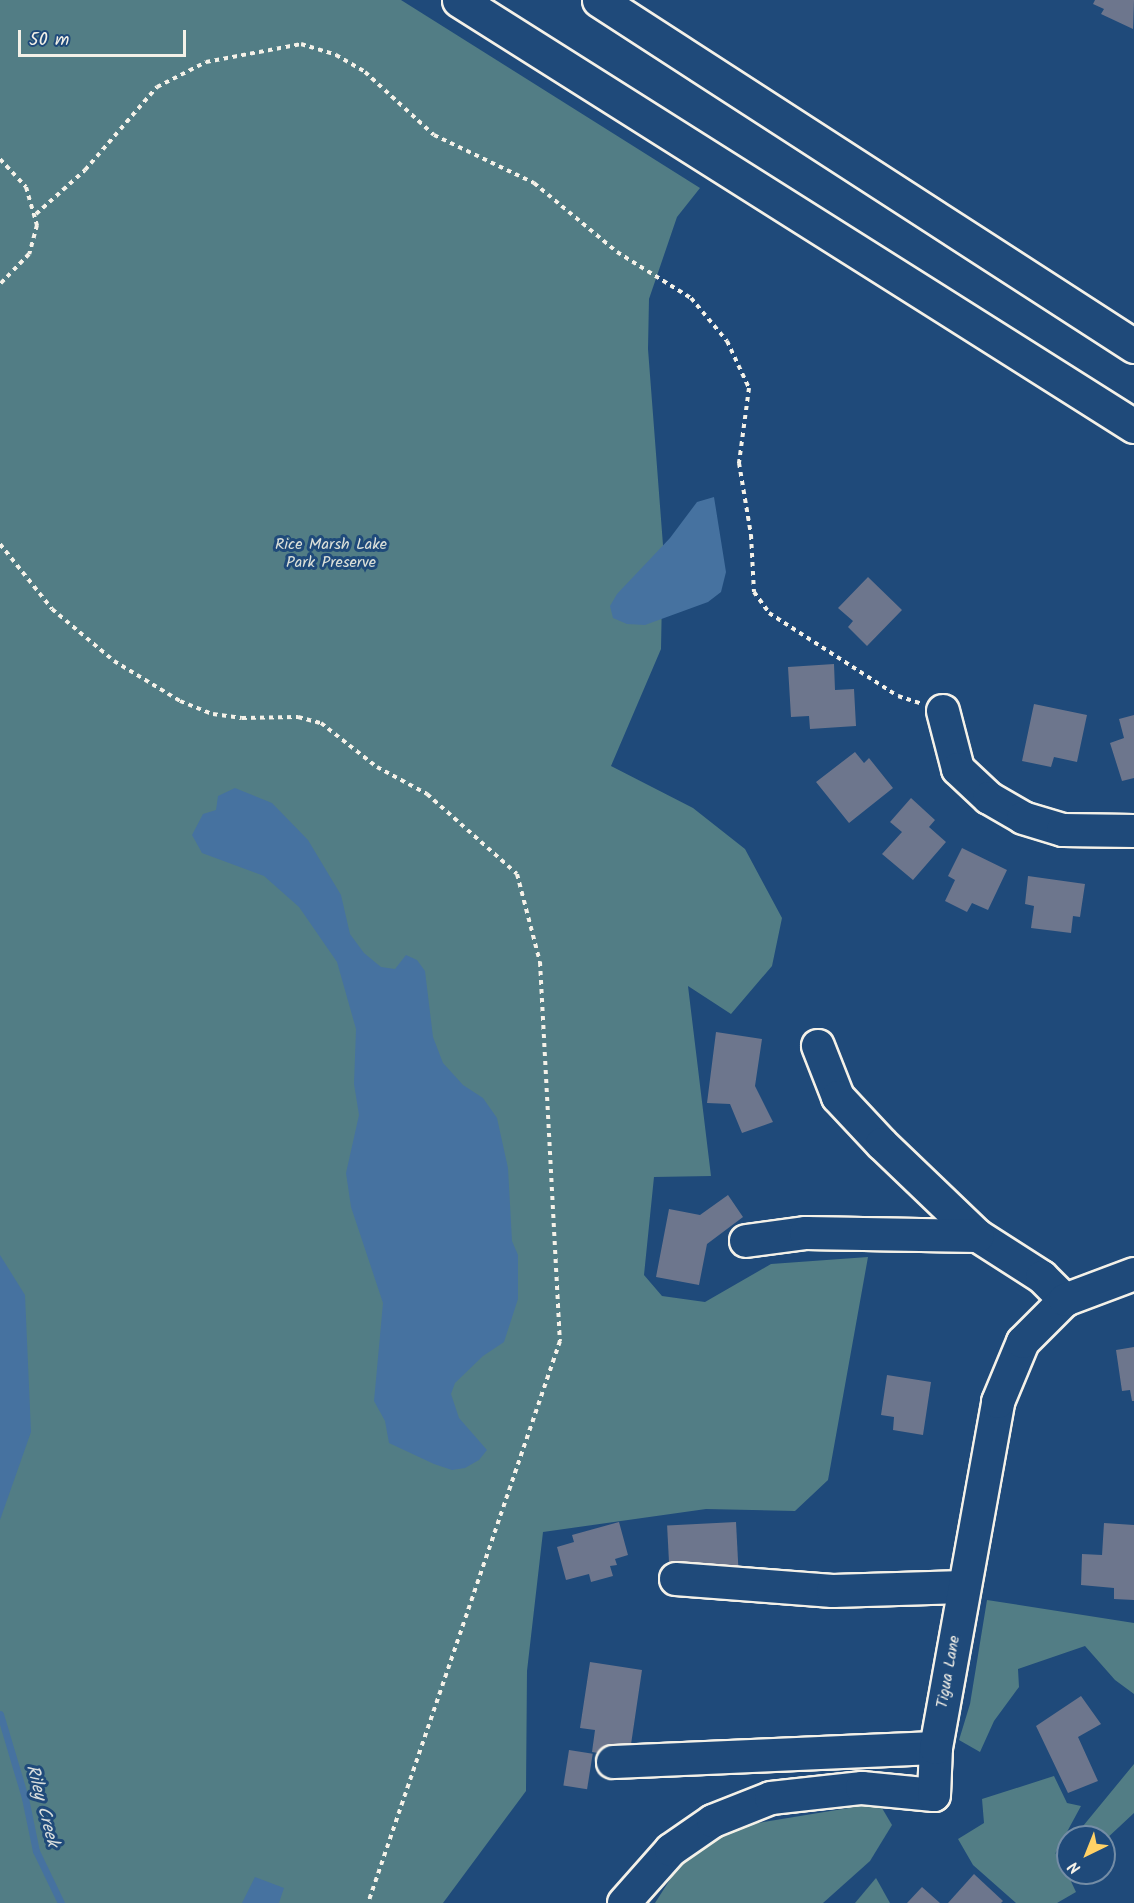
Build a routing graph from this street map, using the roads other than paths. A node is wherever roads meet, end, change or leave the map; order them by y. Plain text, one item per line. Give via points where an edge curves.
1 (459, 0) edge
2 (599, 0) edge
3 (1134, 346) edge
4 (1134, 426) edge
5 (943, 711) road end
6 (1134, 831) edge
7 (818, 1046) dead end
8 (978, 1236) junction
9 (746, 1241) dead end
10 (1134, 1274) edge
11 (1065, 1300) junction
12 (676, 1579) dead end
13 (963, 1587) junction
14 (936, 1748) junction
15 (613, 1762) dead end
16 (624, 1903) edge

1 - 4 highway
2 - 3 highway
5 - 6 street via 958,769 988,798 1023,818 1063,830
7 - 8 street via 838,1097
8 - 9 street via 806,1233
8 - 11 street via 1042,1277
10 - 11 street, Tigua Lane
11 - 13 street, Tigua Lane via 1023,1342 998,1402
12 - 13 street via 833,1591
13 - 14 street, Tigua Lane
14 - 15 street via 815,1750 727,1759
14 - 16 street, Tigua Lane via 934,1794 862,1788 771,1798 713,1821 671,1850

